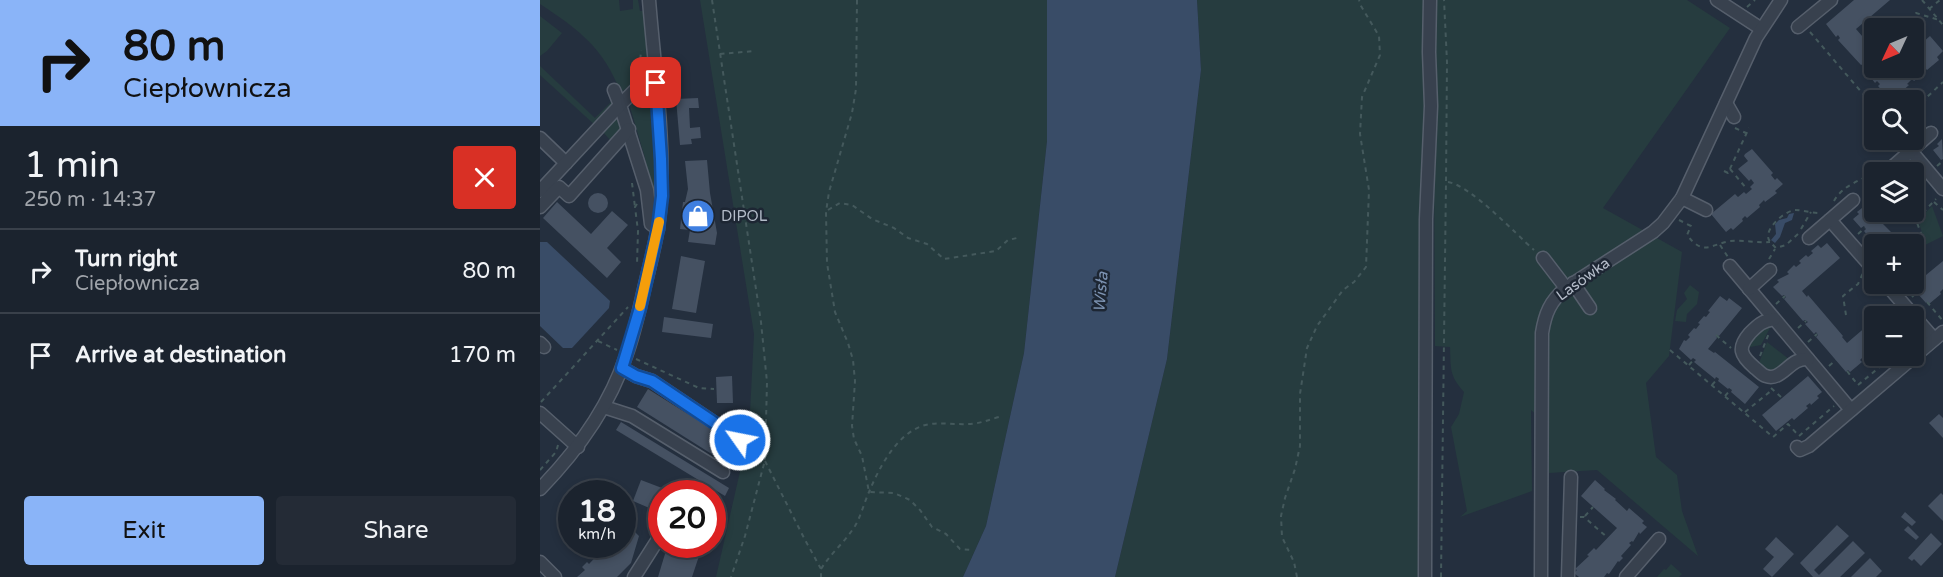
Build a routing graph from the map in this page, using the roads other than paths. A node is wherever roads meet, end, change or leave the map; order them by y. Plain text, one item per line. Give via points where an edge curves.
1 (649, 0) edge
2 (1430, 0) edge
3 (1717, 0) edge
4 (1781, 0) edge
5 (1831, 0) edge
6 (1802, 27) road end
7 (1760, 28) junction
8 (656, 83) junction
9 (614, 90) dead end
10 (1726, 103) junction
11 (620, 105) junction
12 (1736, 123) road end
13 (629, 129) junction
14 (1931, 133) dead end
15 (540, 138) edge
16 (1911, 151) junction
17 (1898, 162) edge
18 (566, 163) junction
19 (1943, 189) edge
20 (540, 191) edge
21 (1682, 198) junction
22 (1853, 200) dead end
23 (540, 207) edge
24 (1706, 210) dead end
25 (1829, 216) junction
26 (658, 229) junction
27 (1809, 238) dead end
28 (1543, 258) road end
29 (1864, 259) edge
30 (1730, 266) dead end
31 (1770, 270) dead end
32 (1570, 285) junction
33 (1749, 290) junction
34 (1896, 294) edge
35 (1590, 308) dead end
36 (1774, 319) junction
37 (1939, 336) edge
38 (1808, 359) junction
39 (622, 368) junction
40 (604, 407) junction
41 (1849, 411) junction
42 (540, 413) edge
43 (740, 440) dead end
44 (578, 447) junction
45 (1797, 447) dead end
46 (723, 472) dead end
47 (1571, 477) dead end
48 (540, 489) edge
49 (1659, 539) dead end
50 (648, 555) edge
51 (540, 562) edge
52 (555, 577) edge
53 (634, 577) edge
54 (1425, 577) edge
55 (1541, 577) edge
56 (1568, 577) edge
57 (1626, 577) edge

1 - 8 street
2 - 54 street
3 - 7 street
4 - 7 street, Lasówka
5 - 6 street
7 - 10 street, Lasówka
8 - 11 street via 640,87
8 - 26 street via 662,196
9 - 11 street
10 - 12 street
10 - 21 street, Lasówka
11 - 13 street
11 - 18 street
13 - 23 street via 569,196 559,187
13 - 26 street via 647,190 651,225
14 - 16 street
15 - 18 street
16 - 17 street
16 - 19 street
18 - 20 street
21 - 24 street
21 - 32 street, Lasówka via 1653,232
22 - 25 street
25 - 27 street
25 - 29 street
26 - 39 street
28 - 32 street
30 - 33 street
31 - 33 street
32 - 35 street
32 - 55 street, Lasówka via 1547,309 1542,333
33 - 36 street
34 - 37 street
36 - 38 street
36 - 38 street via 1761,322 1743,342 1746,360 1764,375 1773,377 1793,362
37 - 41 street
38 - 41 street
39 - 40 street
39 - 43 street via 652,381
40 - 44 street
40 - 46 street via 632,417
41 - 45 street via 1804,450
42 - 44 street
44 - 48 street
47 - 56 street
49 - 57 street
50 - 53 street
51 - 52 street

